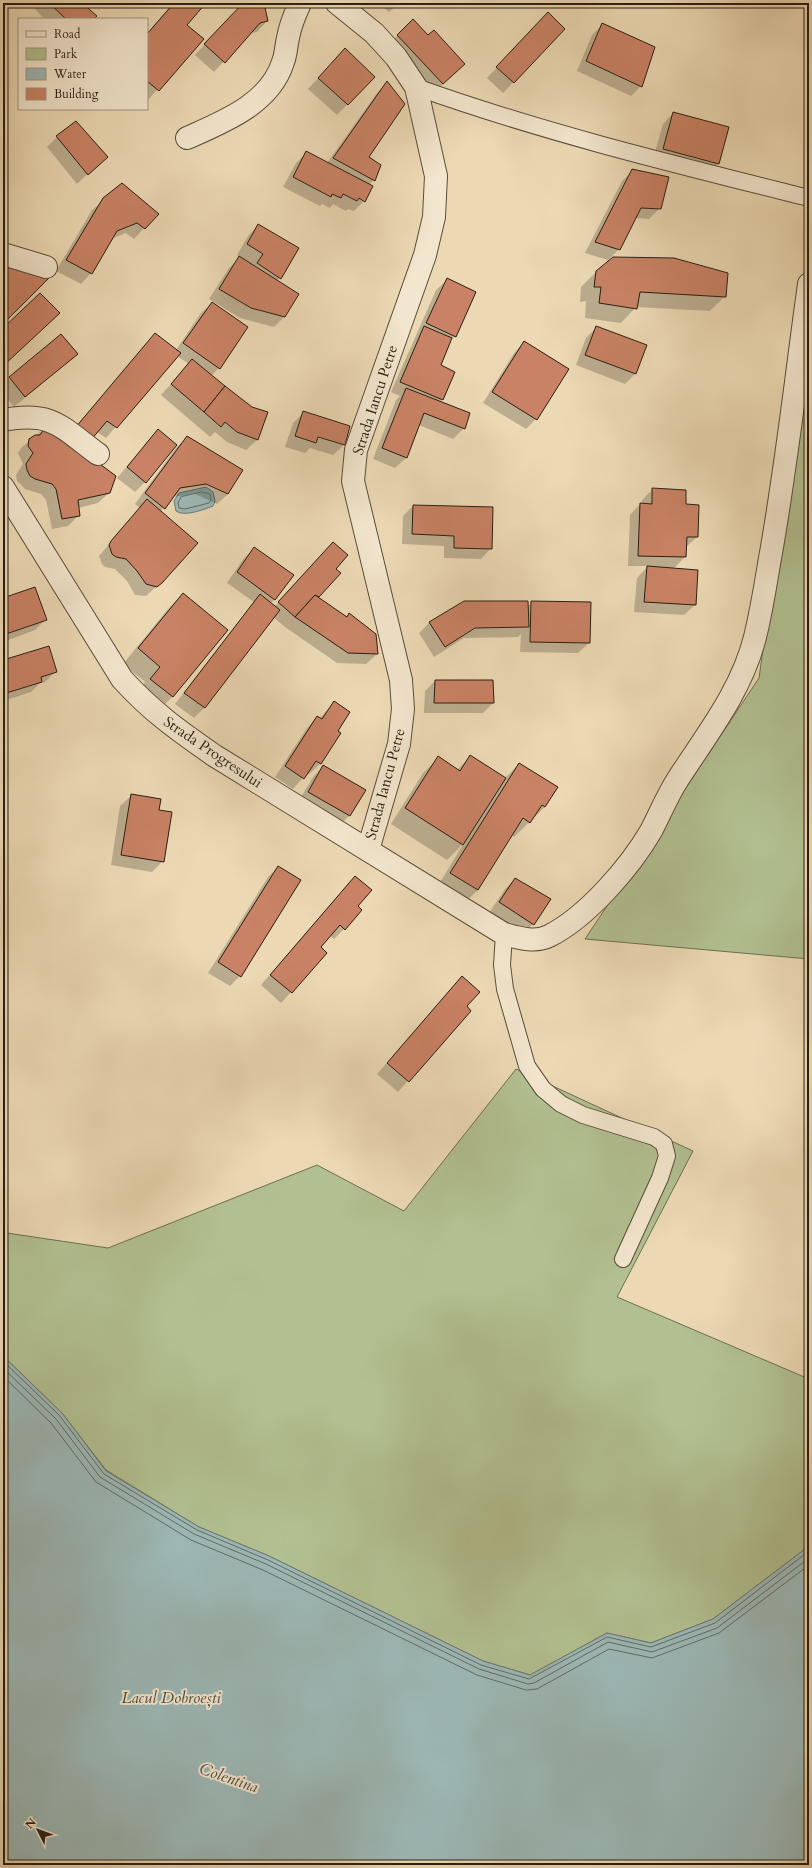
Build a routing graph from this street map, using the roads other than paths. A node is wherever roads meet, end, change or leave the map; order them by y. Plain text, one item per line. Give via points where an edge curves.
1 (300, 3) edge
2 (338, 3) edge
3 (416, 87) junction
4 (187, 138) dead end
5 (809, 198) edge
6 (3, 254) edge
7 (46, 267) dead end
8 (809, 284) edge
9 (3, 420) edge
10 (98, 454) dead end
11 (3, 487) edge
12 (368, 850) junction
13 (504, 934) junction
14 (623, 1259) dead end

1 - 4 street via 288,36 284,62 274,83 250,106
2 - 3 street, Strada Iancu Petre via 374,33 396,57
3 - 5 lane via 484,111 600,146
3 - 12 street, Strada Iancu Petre via 436,176 434,217 425,255 356,450 354,481 400,680 403,709 399,744
6 - 7 street
8 - 13 street, Strada Progresului via 786,472 756,637 744,671 716,723 664,802 652,829 637,852 598,898 548,937 528,940
9 - 10 street via 24,416 48,420 58,424
11 - 12 street, Strada Progresului via 122,679 144,704 215,756
12 - 13 street, Strada Progresului
13 - 14 lane via 504,989 527,1066 543,1089 561,1104 583,1115 654,1137 664,1144 667,1156 660,1178

